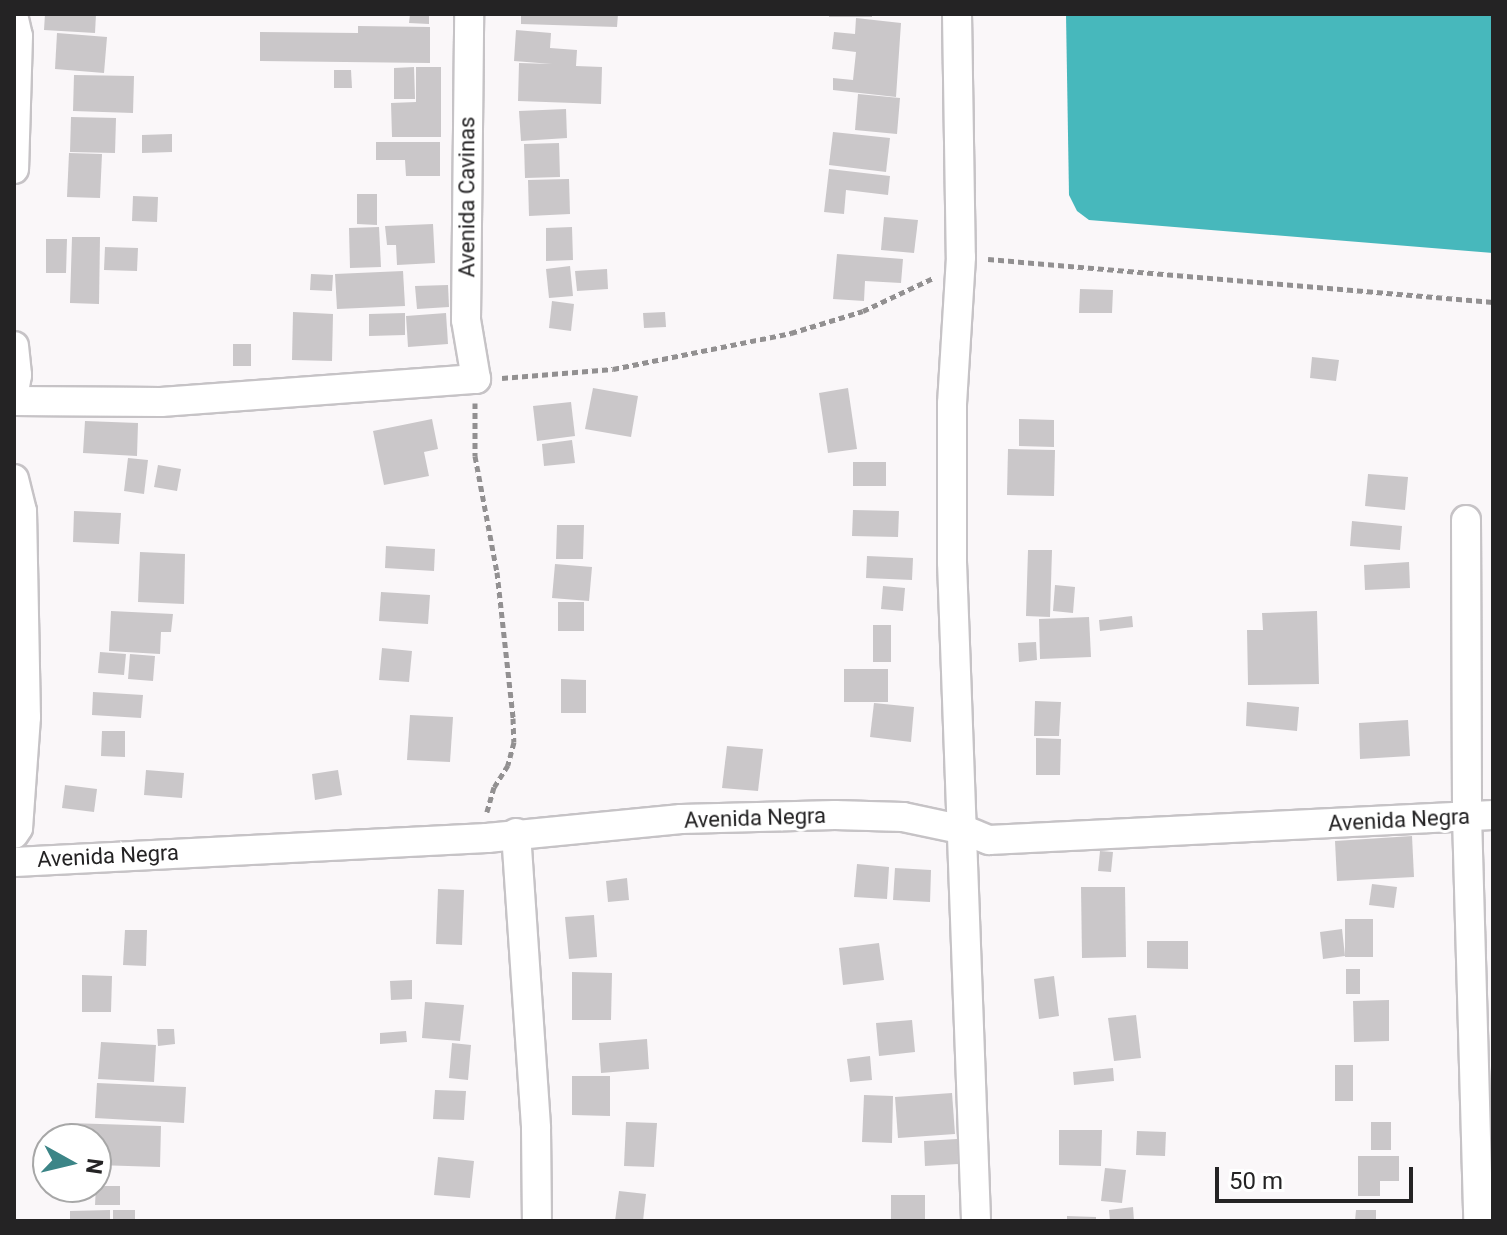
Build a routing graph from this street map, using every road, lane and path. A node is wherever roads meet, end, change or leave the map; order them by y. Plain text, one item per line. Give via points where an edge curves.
1 (469, 14) edge
2 (957, 14) edge
3 (14, 19) edge
4 (14, 169) edge
5 (961, 257) junction
6 (1493, 302) edge
7 (14, 346) edge
8 (476, 379) junction
9 (14, 392) edge
10 (14, 401) edge
11 (14, 479) edge
12 (1466, 520) dead end
13 (1480, 815) edge
14 (964, 830) junction
15 (16, 831) edge
16 (516, 833) junction
17 (487, 838) junction
18 (22, 861) edge
19 (537, 1221) edge
20 (976, 1221) edge
21 (1478, 1221) edge

1 - 8 street, Avenida Cavinas via 466,320
2 - 5 street
3 - 4 street
5 - 6 path
5 - 8 path via 910,291 791,333 613,369
5 - 14 street via 952,404 952,562
7 - 9 street
8 - 10 street via 161,402
8 - 17 path via 475,456 501,600 514,742 487,805
11 - 15 street via 22,511 26,717
12 - 13 street
13 - 14 street, Avenida Negra via 1011,840 989,840
13 - 21 street
14 - 16 street, Avenida Negra via 903,817 835,815 681,819
14 - 20 street
15 - 18 street
16 - 17 street, Avenida Negra
16 - 19 street via 536,1128
17 - 18 street, Avenida Negra

